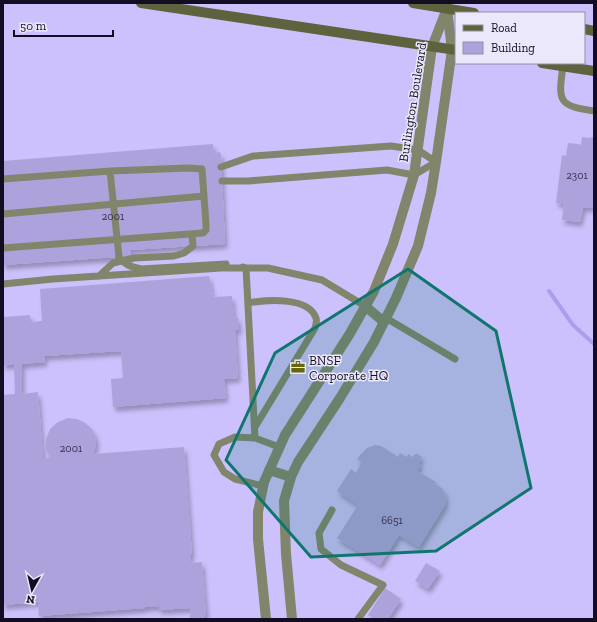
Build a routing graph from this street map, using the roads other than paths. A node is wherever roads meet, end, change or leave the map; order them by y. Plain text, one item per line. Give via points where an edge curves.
1 (141, 3) edge
2 (413, 3) edge
3 (447, 6) edge
4 (470, 12) edge
5 (432, 47) junction
6 (454, 50) edge
7 (549, 64) edge
8 (562, 66) junction
9 (594, 71) edge
10 (594, 111) edge
11 (418, 150) junction
12 (436, 162) junction
13 (221, 167) dead end
14 (110, 171) junction
15 (414, 174) junction
16 (3, 179) edge
17 (222, 181) dead end
18 (204, 196) junction
19 (114, 204) junction
20 (3, 214) edge
21 (192, 234) junction
22 (117, 240) junction
23 (3, 248) edge
24 (246, 268) junction
25 (99, 276) junction
26 (3, 284) edge
27 (248, 303) junction
28 (365, 306) junction
29 (385, 320) junction
30 (455, 360) dead end
31 (254, 428) junction
32 (255, 438) junction
33 (280, 447) junction
34 (269, 470) junction
35 (291, 477) junction
36 (263, 486) junction
37 (332, 510) dead end
38 (266, 619) edge
39 (292, 619) edge
40 (358, 619) edge

1 - 5 main road
2 - 3 main road
3 - 4 main road
3 - 5 street, Burlington Boulevard
3 - 6 street
5 - 6 main road
5 - 11 street, Burlington Boulevard
6 - 12 street
7 - 8 main road
8 - 9 main road
8 - 10 lane via 562,101 576,108
11 - 12 lane
11 - 13 lane via 391,146 253,156
11 - 15 street, Burlington Boulevard
12 - 15 lane
12 - 29 street via 418,246
14 - 16 lane
14 - 18 lane via 202,169
14 - 19 lane
15 - 17 lane via 387,170
15 - 28 street, Burlington Boulevard via 394,244
18 - 19 lane
18 - 21 lane via 206,230 203,233
19 - 20 lane
19 - 22 lane
21 - 22 lane
21 - 25 lane via 193,246 184,253 134,258 113,263
22 - 23 lane
22 - 24 lane, bridge via 122,262 141,269 226,264
24 - 25 lane
24 - 27 lane
24 - 28 lane via 268,268 322,280
25 - 26 lane
27 - 31 lane
27 - 31 lane via 290,301 305,306 316,319 315,328
28 - 29 street
28 - 33 street, Burlington Boulevard
29 - 30 lane
29 - 35 street
31 - 32 lane
32 - 33 lane
32 - 36 lane via 235,437 219,444 214,455 224,472 235,479
33 - 34 street, Burlington Boulevard
34 - 35 street
34 - 36 street, Burlington Boulevard
35 - 39 street via 284,503
36 - 38 street, Burlington Boulevard via 258,512 258,539
37 - 40 lane via 319,533 321,549 341,565 383,585

